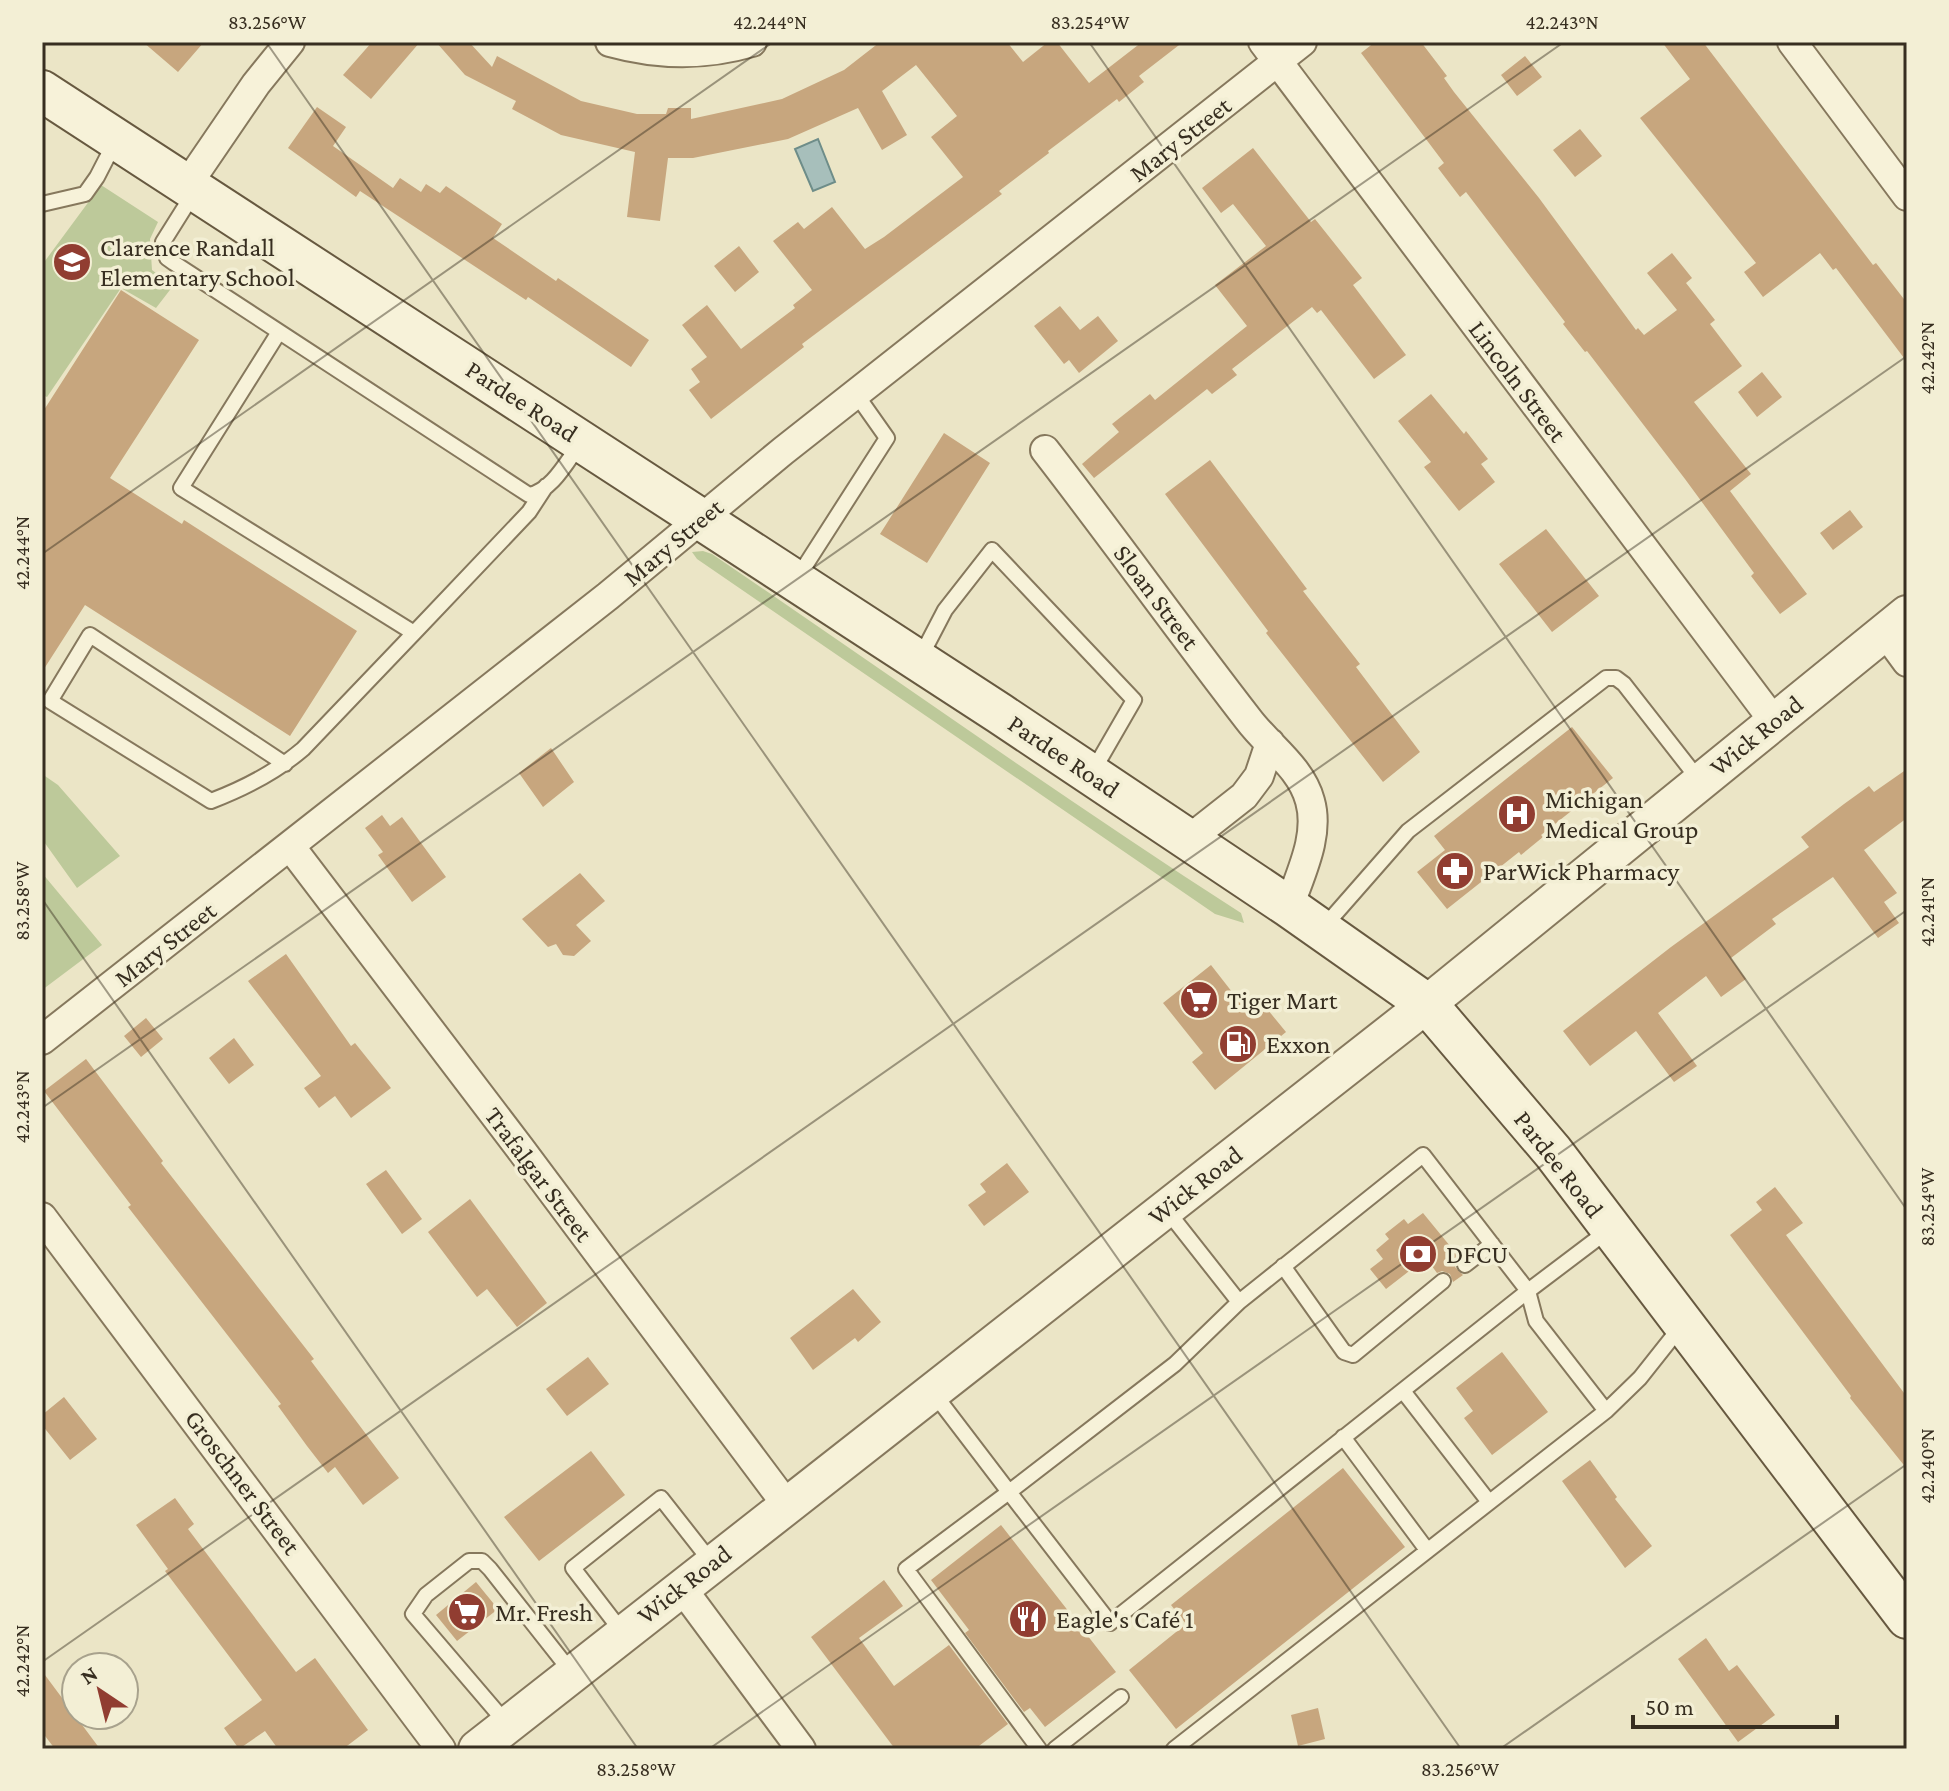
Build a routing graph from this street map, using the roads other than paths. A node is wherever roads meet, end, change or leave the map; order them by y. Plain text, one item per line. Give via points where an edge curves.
1 (290, 42) edge
2 (610, 42) edge
3 (752, 42) edge
4 (1302, 42) edge
5 (1792, 42) edge
6 (1270, 52) edge
7 (42, 91) edge
8 (116, 139) junction
9 (191, 188) junction
10 (1907, 196) edge
11 (42, 204) edge
12 (279, 332) junction
13 (856, 394) junction
14 (583, 441) junction
15 (1045, 450) dead end
16 (546, 486) junction
17 (702, 519) junction
18 (796, 580) junction
19 (1896, 623) edge
20 (414, 633) junction
21 (919, 660) junction
22 (1907, 662) edge
23 (1773, 720) junction
24 (1270, 743) junction
25 (285, 764) junction
26 (1091, 775) junction
27 (1699, 781) junction
28 (1188, 840) junction
29 (290, 846) junction
30 (1289, 907) junction
31 (1322, 930) junction
32 (1427, 1004) junction
33 (42, 1040) edge
34 (1165, 1208) junction
35 (42, 1217) edge
36 (1610, 1229) junction
37 (1492, 1244) junction
38 (1465, 1265) dead end
39 (1283, 1266) junction
40 (1443, 1281) dead end
41 (1528, 1291) junction
42 (1239, 1302) junction
43 (1683, 1324) junction
44 (932, 1390) junction
45 (1403, 1391) junction
46 (1606, 1411) junction
47 (1343, 1437) junction
48 (1009, 1492) junction
49 (1489, 1502) junction
50 (786, 1504) junction
51 (1427, 1550) junction
52 (712, 1563) junction
53 (681, 1587) junction
54 (1907, 1618) edge
55 (623, 1633) junction
56 (572, 1673) junction
57 (1121, 1697) dead end
58 (508, 1724) junction
59 (441, 1749) edge
60 (477, 1749) edge
61 (801, 1749) edge
62 (1039, 1749) edge
63 (1055, 1749) edge
64 (1174, 1749) edge

1 - 9 street via 256,84
2 - 3 street via 681,53
4 - 6 street, Mary Street
5 - 10 street
6 - 13 street, Mary Street
6 - 23 street, Lincoln Street
7 - 8 main road, Pardee Road
8 - 9 main road, Pardee Road
8 - 11 lane via 85,194
9 - 12 lane via 163,242 167,258
9 - 14 main road, Pardee Road
12 - 16 lane via 522,491 535,494
12 - 20 lane via 181,488
13 - 17 street, Mary Street
13 - 18 lane via 887,438
14 - 16 lane
14 - 17 main road, Pardee Road
15 - 24 street, Sloan Street
16 - 20 lane via 529,512
17 - 18 main road, Pardee Road
17 - 29 street, Mary Street
18 - 21 main road, Pardee Road
19 - 22 street
19 - 23 street, Wick Road
20 - 25 lane
21 - 26 main road, Pardee Road
21 - 26 lane via 945,610 992,550 1134,700
23 - 27 street, Wick Road
24 - 28 street via 1259,776 1244,796
24 - 30 street, Sloan Street via 1307,789 1312,813 1311,842
25 - 25 lane via 211,801 50,701 90,635
26 - 28 main road, Pardee Road
27 - 31 lane via 1624,684 1606,678 1408,831
27 - 32 street, Wick Road
28 - 30 main road, Pardee Road
29 - 33 street, Mary Street
29 - 50 street, Trafalgar Street
30 - 31 main road, Pardee Road
31 - 32 main road, Pardee Road
32 - 34 street, Wick Road
32 - 36 main road, Pardee Road via 1553,1152
34 - 42 lane
34 - 44 street, Wick Road
35 - 59 street, Groschner Street
36 - 41 lane
36 - 43 main road, Pardee Road
37 - 38 lane
37 - 39 lane via 1423,1155
37 - 41 lane
39 - 40 lane via 1344,1352 1353,1355
39 - 42 lane
41 - 45 lane
41 - 46 lane via 1536,1321
42 - 48 lane via 1175,1364
43 - 46 lane
43 - 54 main road, Pardee Road
44 - 48 lane
44 - 50 street, Wick Road
45 - 47 lane
45 - 49 lane
46 - 49 lane
47 - 48 lane via 1110,1623
47 - 51 lane
48 - 62 lane via 906,1569
49 - 51 lane
50 - 52 street, Wick Road
51 - 64 lane
52 - 53 street, Wick Road
52 - 55 lane via 661,1498 650,1506 573,1568
53 - 55 street, Wick Road
53 - 61 street
55 - 56 street, Wick Road
56 - 58 street, Wick Road
56 - 58 lane via 482,1561 469,1561 458,1569 426,1595 413,1614
57 - 63 lane
58 - 60 street, Wick Road

